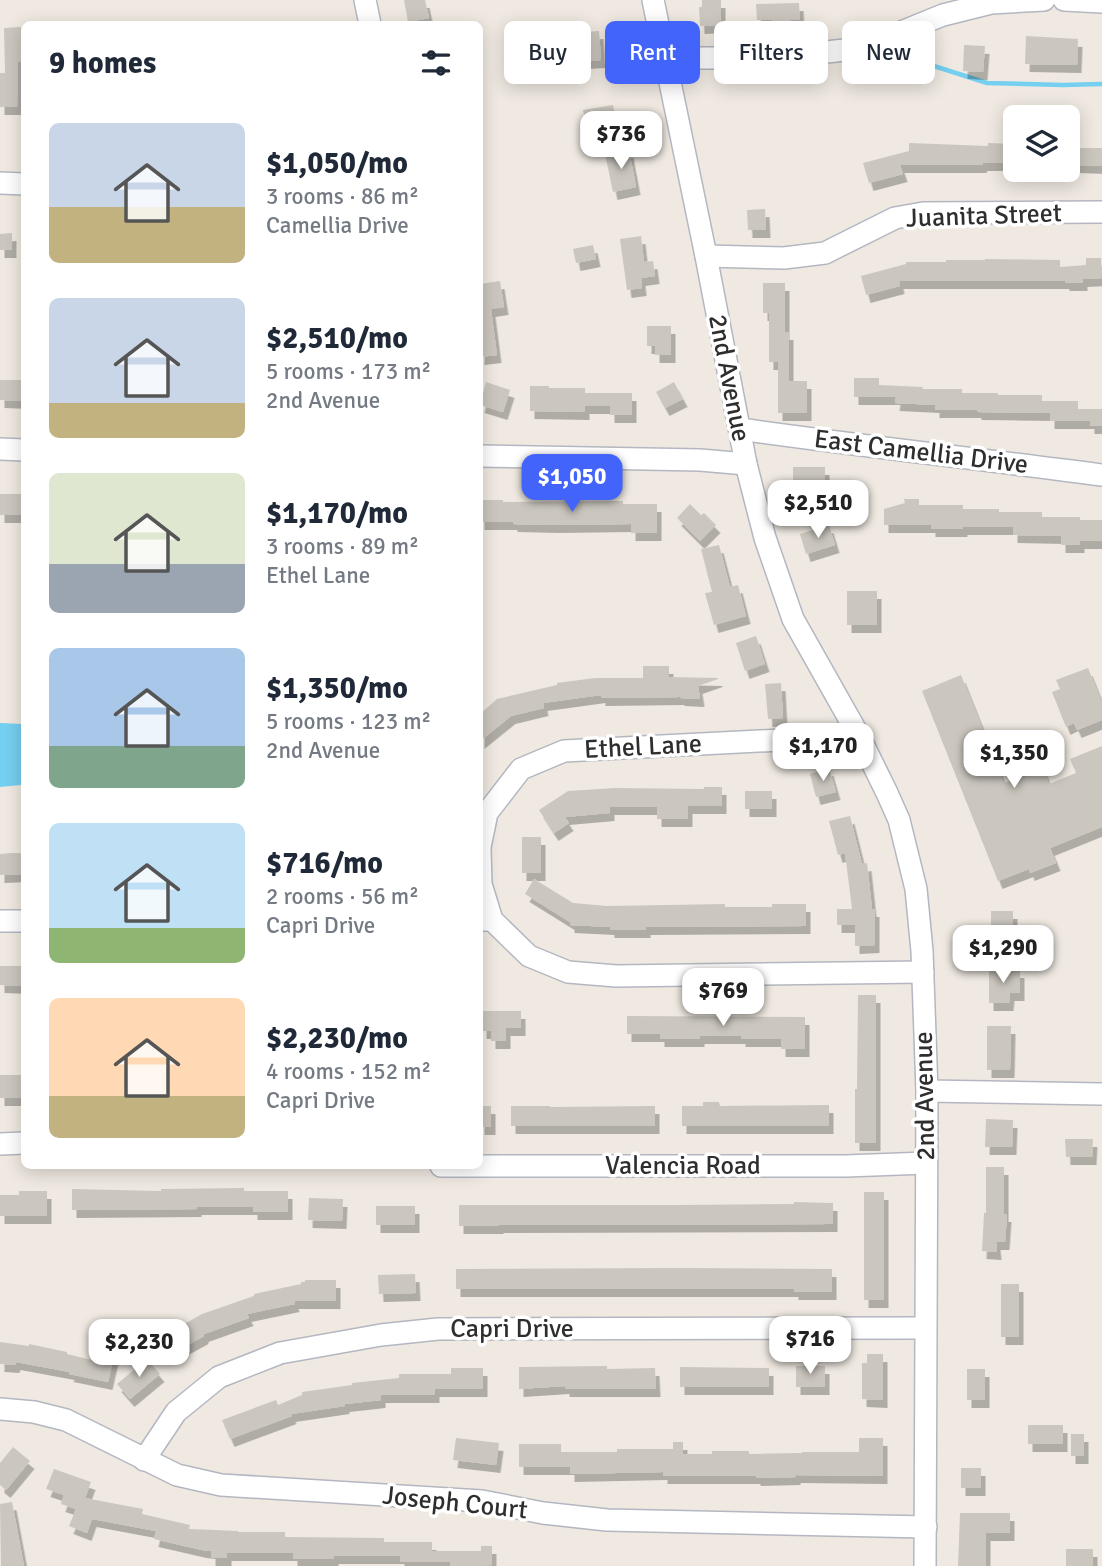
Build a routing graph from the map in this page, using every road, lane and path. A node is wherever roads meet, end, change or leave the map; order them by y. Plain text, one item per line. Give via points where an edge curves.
1 (365, 0) edge
2 (653, 0) edge
3 (1044, 0) edge
4 (1064, 0) edge
5 (1102, 2) edge
6 (369, 21) edge
7 (657, 21) edge
8 (700, 57) edge
9 (670, 84) edge
10 (0, 183) edge
11 (21, 184) edge
12 (1102, 212) edge
13 (706, 256) junction
14 (740, 429) junction
15 (0, 449) edge
16 (21, 450) edge
17 (483, 456) edge
18 (746, 464) junction
19 (1102, 475) edge
20 (859, 736) junction
21 (483, 833) edge
22 (483, 898) edge
23 (486, 920) edge
24 (0, 921) edge
25 (21, 921) edge
26 (923, 972) junction
27 (927, 1091) junction
28 (1102, 1094) edge
29 (21, 1143) edge
30 (0, 1144) edge
31 (926, 1163) junction
32 (483, 1166) edge
33 (925, 1328) junction
34 (0, 1409) edge
35 (144, 1460) junction
36 (926, 1527) junction
37 (925, 1566) edge

1 - 6 street
2 - 7 street, 2nd Avenue
3 - 8 street via 991,3 943,15 862,48
4 - 5 street
9 - 13 street, 2nd Avenue
10 - 11 street
12 - 13 street, Juanita Street via 923,213 895,219 825,253 784,258
13 - 14 street, 2nd Avenue
14 - 18 street, 2nd Avenue
14 - 19 street, East Camellia Drive
15 - 16 street
17 - 18 street
18 - 20 street, 2nd Avenue via 793,619
20 - 21 street, Ethel Lane via 564,751 521,769 487,813
20 - 26 street, 2nd Avenue via 895,811 908,854 920,914
22 - 23 street, Ethel Lane
23 - 26 street via 529,956 568,972 616,976
24 - 25 street
26 - 27 street, 2nd Avenue
27 - 28 street
27 - 31 street, 2nd Avenue
29 - 30 street
31 - 32 street, Valencia Road
31 - 33 street, 2nd Avenue
33 - 35 street, Capri Drive via 438,1329 381,1335 280,1353 219,1377 176,1412
33 - 36 street, 2nd Avenue
34 - 35 street, Joseph Court via 66,1420
35 - 36 street, Joseph Court via 177,1475 221,1485 482,1502 607,1520
36 - 37 street, 2nd Avenue

